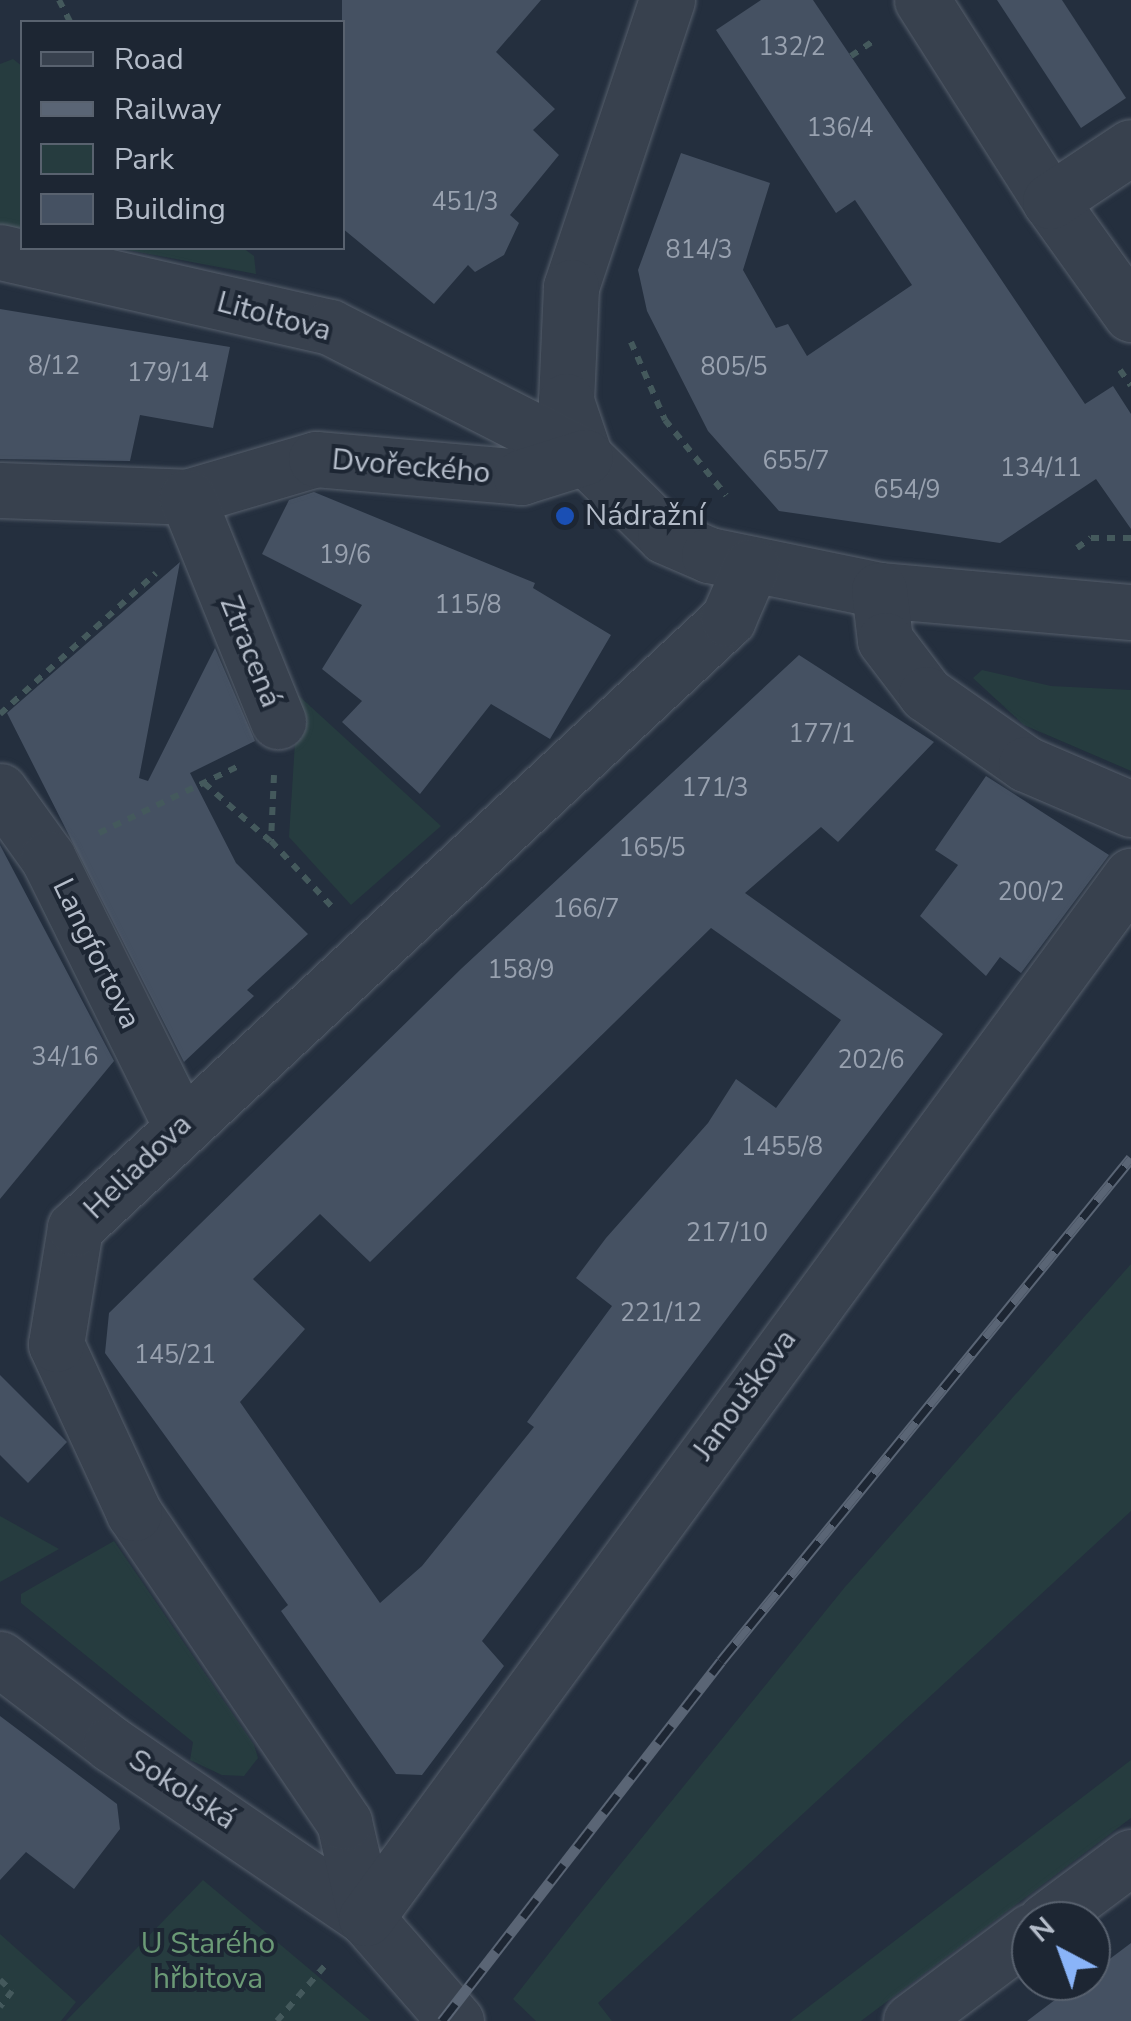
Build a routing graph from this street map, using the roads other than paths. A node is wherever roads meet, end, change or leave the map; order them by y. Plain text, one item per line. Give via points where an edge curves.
1 (666, 0) edge
2 (906, 15) edge
3 (1131, 147) edge
4 (1050, 201) junction
5 (0, 252) edge
6 (1131, 314) edge
7 (585, 457) junction
8 (0, 490) edge
9 (194, 514) junction
10 (751, 566) junction
11 (879, 590) junction
12 (1131, 612) edge
13 (277, 734) road end
14 (0, 791) edge
15 (1131, 809) edge
16 (1131, 876) edge
17 (180, 1124) junction
18 (0, 1659) edge
19 (1131, 1857) edge
20 (1072, 1901) edge
21 (366, 1918) junction
22 (1011, 1947) edge
23 (456, 2021) edge
24 (911, 2021) edge

1 - 7 street via 571,287 566,401
2 - 4 street
3 - 4 street
4 - 6 street
5 - 7 street, Litoltova via 330,327
7 - 9 street, Dvořeckého via 521,476 316,460
7 - 10 street via 665,536
8 - 9 street, Dvořeckého
9 - 13 street, Ztracená
10 - 11 street
10 - 17 street, Heliadova via 728,619 374,953
11 - 12 street
11 - 15 street via 886,640 926,694 1026,764
14 - 17 street, Langfortova via 48,858
16 - 21 street, Janouškova
17 - 21 street, Heliadova via 75,1228 56,1344 134,1513 344,1822
18 - 21 street, Sokolská via 111,1744
19 - 20 street
21 - 23 street
22 - 24 street

